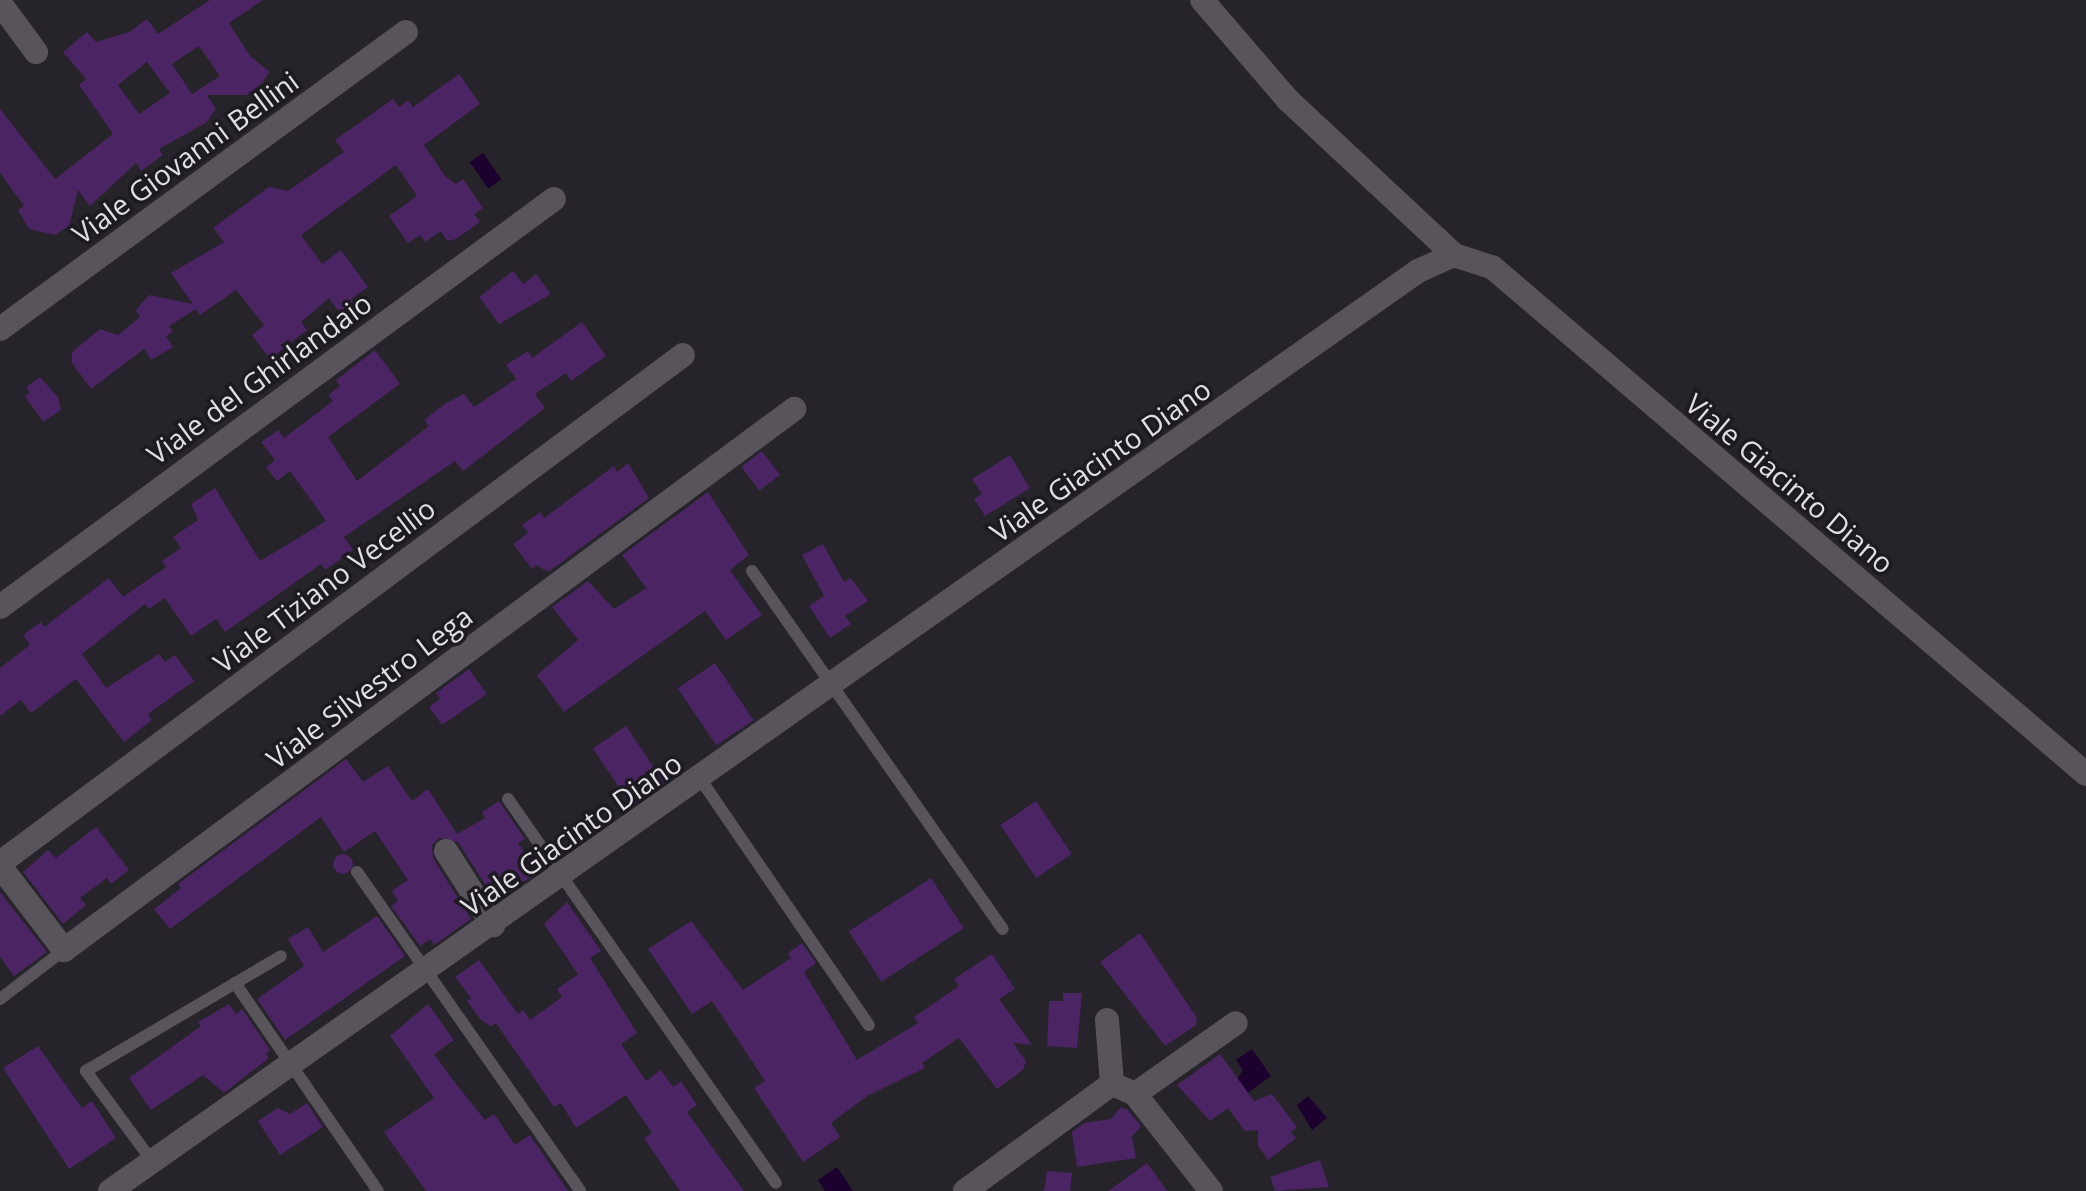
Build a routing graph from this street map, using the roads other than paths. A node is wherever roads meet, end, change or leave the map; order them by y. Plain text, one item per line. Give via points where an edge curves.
1 (1202, 0) edge
2 (0, 3) edge
3 (406, 32) dead end
4 (36, 52) dead end
5 (554, 199) dead end
6 (1454, 255) junction
7 (0, 329) edge
8 (683, 355) dead end
9 (794, 409) dead end
10 (752, 571) dead end
11 (0, 607) edge
12 (833, 687) junction
13 (2086, 774) edge
14 (701, 780) junction
15 (508, 799) dead end
16 (446, 851) dead end
17 (0, 865) edge
18 (357, 872) dead end
19 (563, 875) junction
20 (493, 925) junction
21 (1003, 929) dead end
22 (64, 950) junction
23 (281, 956) dead end
24 (426, 972) junction
25 (235, 983) junction
26 (0, 999) edge
27 (1107, 1020) dead end
28 (1236, 1023) dead end
29 (869, 1025) dead end
30 (290, 1065) junction
31 (1112, 1084) junction
32 (1135, 1094) junction
33 (152, 1161) junction
34 (776, 1183) dead end
35 (110, 1191) edge
36 (378, 1191) edge
37 (580, 1191) edge
38 (965, 1191) edge
39 (1211, 1191) edge

1 - 6 street via 1288,100
2 - 4 street
3 - 7 street, Viale Giovanni Bellini
5 - 11 street, Viale del Ghirlandaio
6 - 12 street, Viale Giacinto Diano via 1418,271
6 - 13 street, Viale Giacinto Diano via 1492,267
8 - 17 street, Viale Tiziano Vecellio
9 - 22 street, Viale Silvestro Lega
10 - 12 lane
12 - 14 street, Viale Giacinto Diano
12 - 21 lane
14 - 19 street, Viale Giacinto Diano
14 - 29 lane
15 - 19 lane
16 - 20 street
17 - 22 street
18 - 24 lane
19 - 20 street, Viale Giacinto Diano
19 - 34 lane
20 - 24 street, Viale Giacinto Diano
22 - 26 lane
23 - 25 lane
24 - 30 street, Viale Giacinto Diano
24 - 37 lane
25 - 30 lane
25 - 33 lane via 86,1071
27 - 31 street
28 - 32 street
30 - 33 street, Viale Giacinto Diano
30 - 36 lane
31 - 32 street
31 - 38 street
32 - 39 street
33 - 35 street, Viale Giacinto Diano

